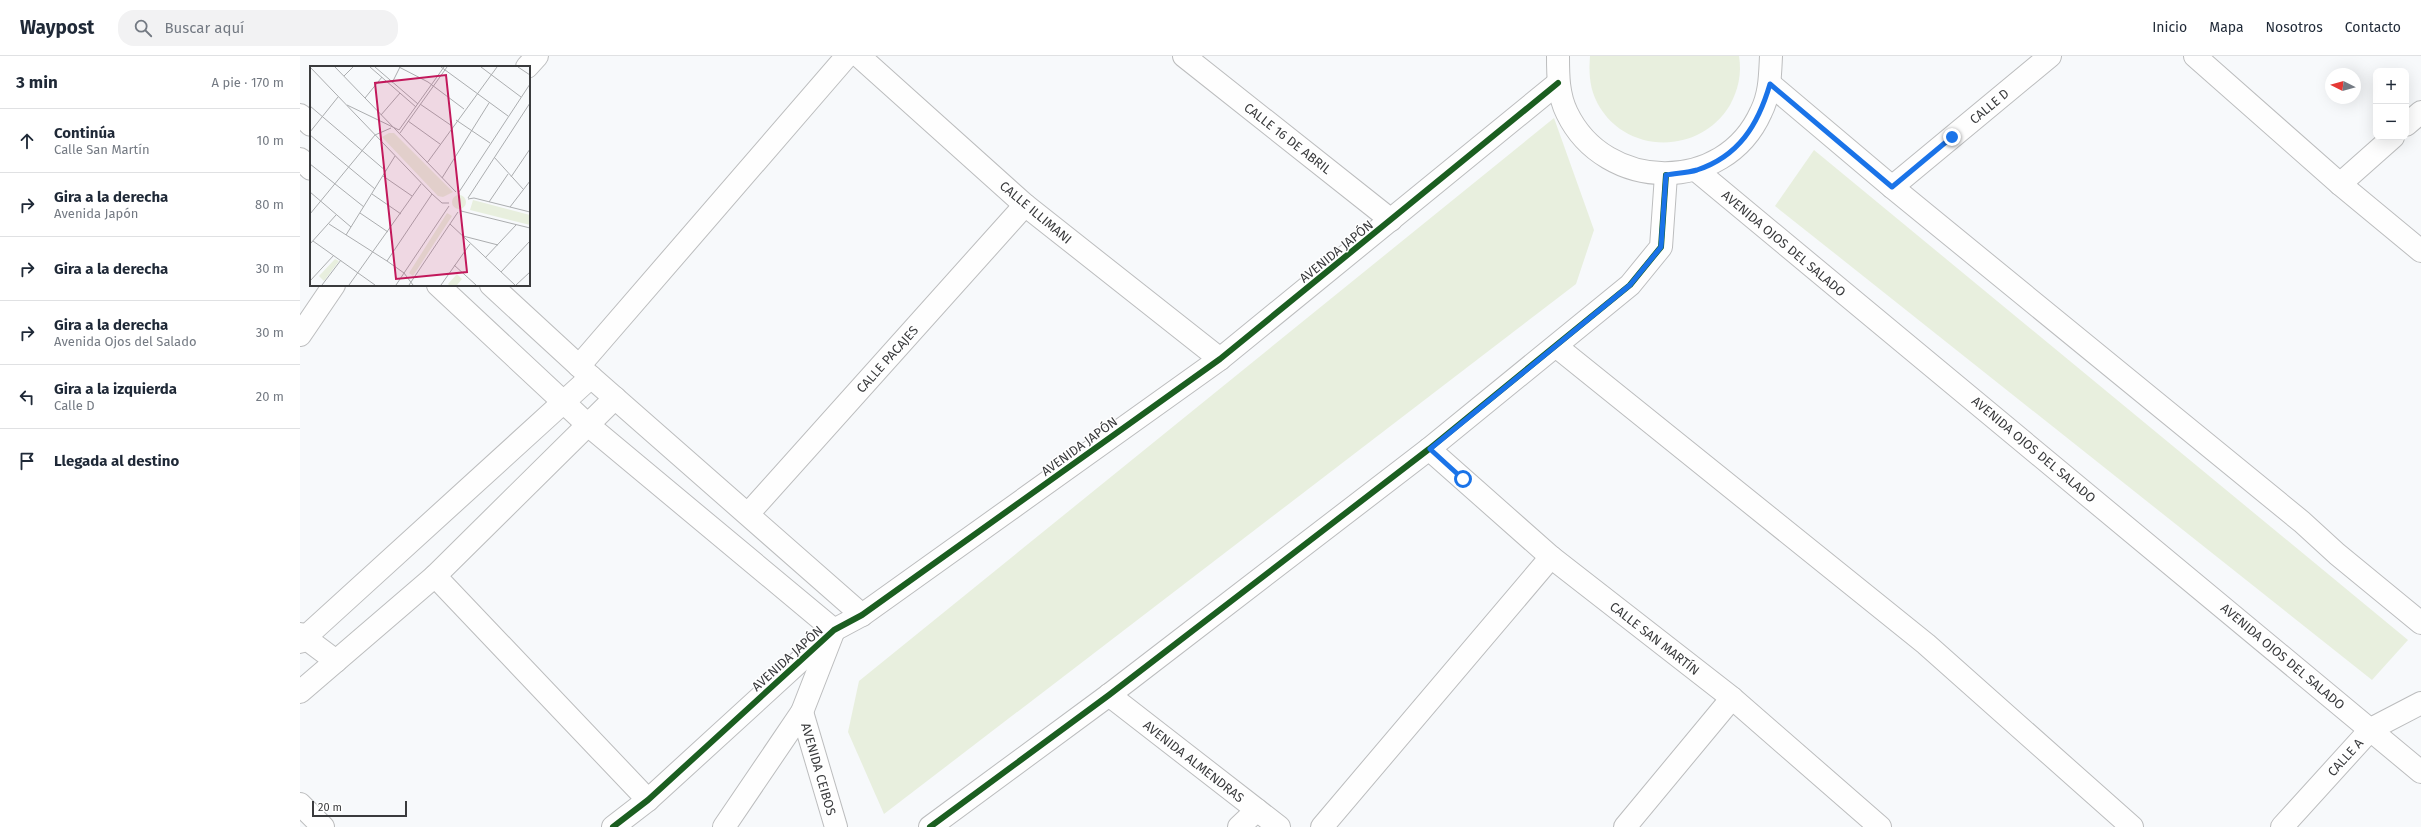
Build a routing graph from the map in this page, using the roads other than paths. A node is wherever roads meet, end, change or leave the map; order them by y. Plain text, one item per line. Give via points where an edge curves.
1 (537, 56) edge
2 (847, 56) edge
3 (859, 56) edge
4 (1184, 56) edge
5 (1558, 56) edge
6 (1771, 56) edge
7 (2195, 56) edge
8 (2043, 59) edge
9 (528, 66) edge
10 (1558, 83) junction
11 (1770, 84) junction
12 (2421, 112) edge
13 (300, 115) edge
14 (2409, 122) edge
15 (310, 124) edge
16 (2390, 140) edge
17 (300, 159) edge
18 (310, 168) edge
19 (1696, 170) junction
20 (1666, 175) junction
21 (2340, 184) junction
22 (1892, 187) junction
23 (1026, 204) junction
24 (1391, 220) junction
25 (2421, 251) edge
26 (333, 286) edge
27 (439, 286) edge
28 (492, 286) edge
29 (300, 335) edge
30 (1557, 347) junction
31 (1220, 359) junction
32 (585, 372) junction
33 (615, 398) junction
34 (565, 401) junction
35 (588, 425) junction
36 (1430, 449) junction
37 (748, 514) junction
38 (1551, 557) junction
39 (435, 576) junction
40 (862, 615) junction
41 (2421, 623) edge
42 (834, 630) junction
43 (302, 638) edge
44 (336, 661) junction
45 (300, 692) edge
46 (1109, 695) junction
47 (1732, 698) junction
48 (2421, 703) edge
49 (802, 712) junction
50 (2371, 729) junction
51 (2421, 772) edge
52 (648, 800) junction
53 (300, 804) edge
54 (1257, 810) junction
55 (323, 827) edge
56 (613, 827) edge
57 (724, 827) edge
58 (836, 827) edge
59 (930, 827) edge
60 (1239, 827) edge
61 (1279, 827) edge
62 (1322, 827) edge
63 (1625, 827) edge
64 (1880, 827) edge
65 (2132, 827) edge
66 (2282, 827) edge

1 - 9 street
2 - 32 street
3 - 23 street, CALLE ILLIMANI
4 - 24 street, CALLE 16 DE ABRIL
5 - 10 street
6 - 11 street
7 - 21 street
8 - 22 street, CALLE D
10 - 20 street via 1566,112 1583,138 1607,158 1635,171
10 - 24 street, AVENIDA JAPÓN
11 - 19 street via 1761,113 1746,138 1723,157
11 - 22 street
12 - 14 street
13 - 15 street
16 - 21 street
17 - 18 street
19 - 20 street
19 - 50 street, AVENIDA OJOS DEL SALADO
20 - 30 street via 1661,247 1630,285
21 - 25 street
22 - 41 street via 2302,522
23 - 31 street, CALLE ILLIMANI
23 - 37 street, CALLE PACAJES
24 - 31 street, AVENIDA JAPÓN
26 - 29 street
27 - 34 street
28 - 32 street
30 - 36 street
30 - 65 street via 1926,644
31 - 40 street, AVENIDA JAPÓN
32 - 33 street
32 - 34 street
33 - 35 street
33 - 37 street
34 - 35 street
34 - 43 street
35 - 39 street
35 - 42 street
36 - 38 street, CALLE SAN MARTÍN
36 - 46 street
37 - 40 street
38 - 47 street, CALLE SAN MARTÍN
38 - 62 street
39 - 44 street
39 - 52 street
40 - 42 street, AVENIDA JAPÓN
42 - 49 street
42 - 52 street, AVENIDA JAPÓN
43 - 44 street
44 - 45 street
46 - 54 street, AVENIDA ALMENDRAS
46 - 59 street
47 - 63 street
47 - 64 street, CALLE SAN MARTÍN
48 - 50 street, CALLE A
49 - 57 street
49 - 58 street, AVENIDA CEIBOS
50 - 51 street, AVENIDA OJOS DEL SALADO
50 - 66 street, CALLE A
52 - 56 street, AVENIDA JAPÓN
53 - 55 street
54 - 60 street
54 - 61 street, AVENIDA ALMENDRAS

